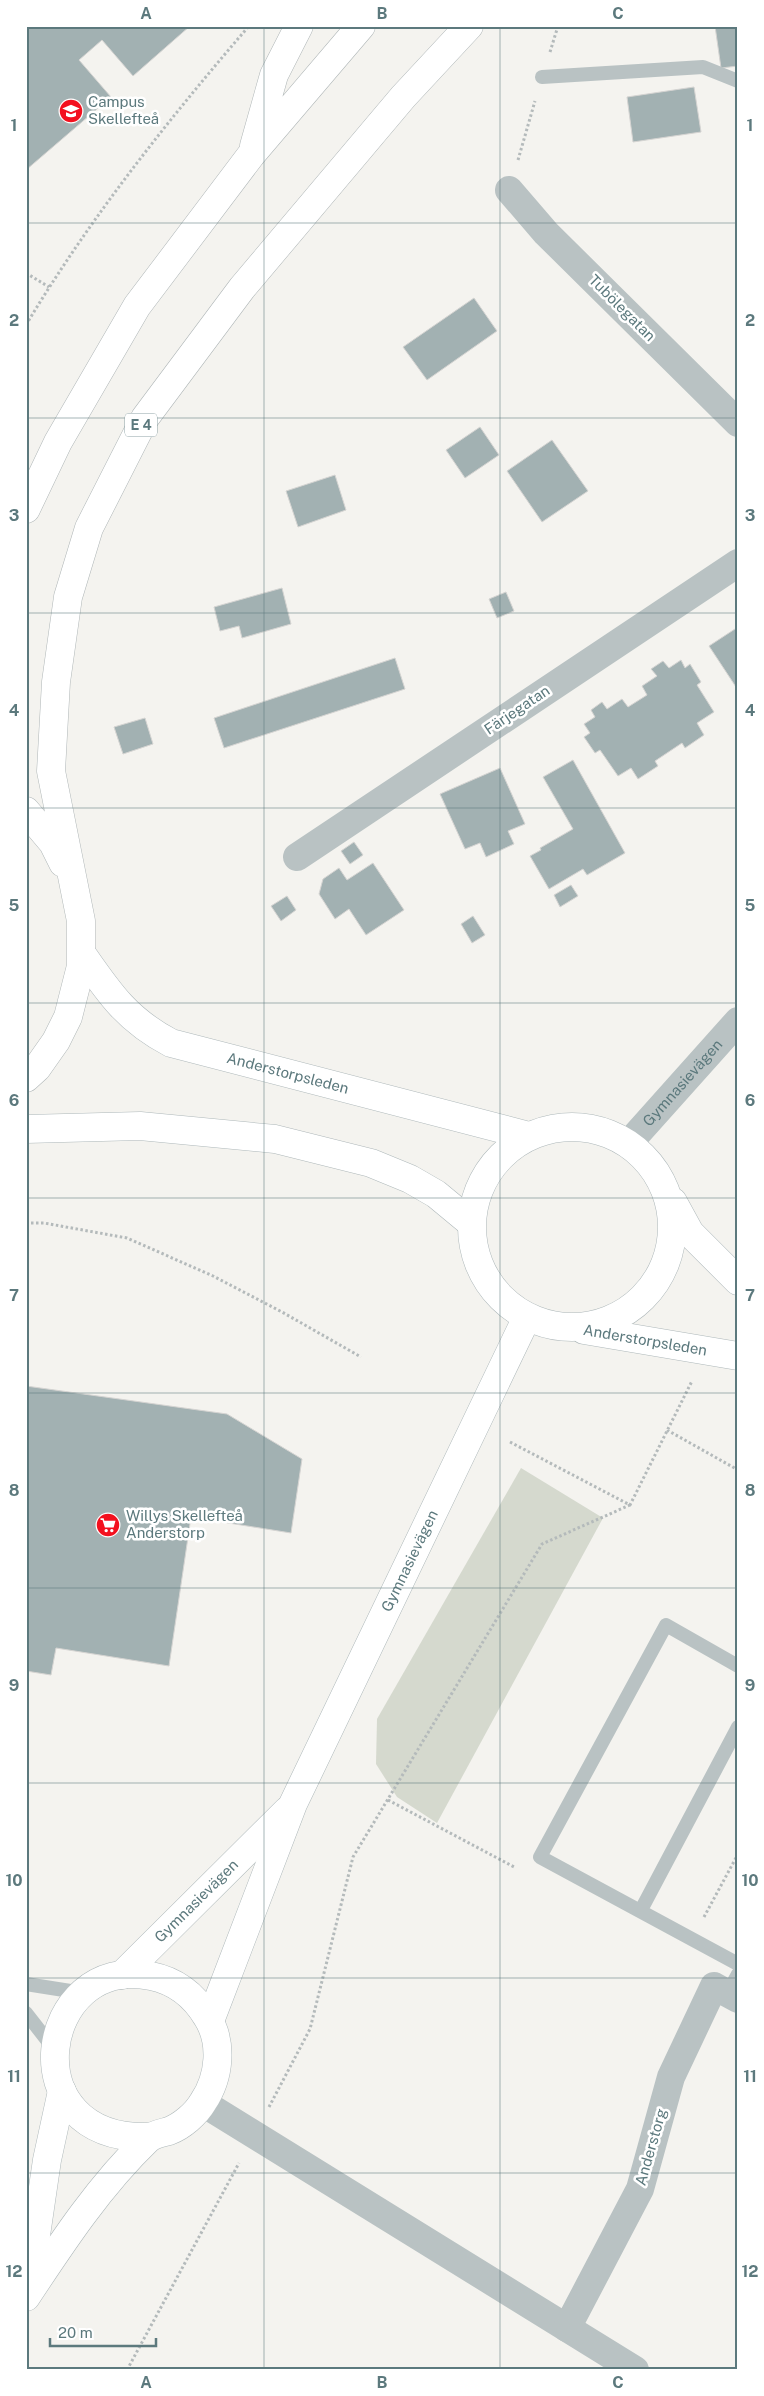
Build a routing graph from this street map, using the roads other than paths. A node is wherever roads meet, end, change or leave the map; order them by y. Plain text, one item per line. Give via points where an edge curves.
1 (300, 26) edge
2 (361, 26) edge
3 (469, 26) edge
4 (542, 77) road end
5 (738, 81) edge
6 (251, 155) junction
7 (509, 190) road end
8 (738, 424) edge
9 (26, 509) edge
10 (738, 563) edge
11 (26, 811) edge
12 (297, 857) dead end
13 (81, 922) junction
14 (82, 954) junction
15 (738, 1021) edge
16 (26, 1078) edge
17 (26, 1129) edge
18 (529, 1136) junction
19 (628, 1144) junction
20 (663, 1184) junction
21 (471, 1223) junction
22 (738, 1281) edge
23 (527, 1317) junction
24 (553, 1326) junction
25 (738, 1356) edge
26 (738, 1666) edge
27 (738, 1727) edge
28 (293, 1804) junction
29 (641, 1910) junction
30 (738, 1964) edge
31 (122, 1975) junction
32 (26, 1984) edge
33 (734, 1989) edge
34 (83, 1993) junction
35 (26, 2013) edge
36 (210, 2021) junction
37 (54, 2049) junction
38 (62, 2091) junction
39 (203, 2103) junction
40 (150, 2137) junction
41 (26, 2296) edge
42 (567, 2328) junction
43 (635, 2370) edge

1 - 6 main road via 274,75
2 - 6 main road
3 - 13 main road, E 4 via 403,97 242,288 145,418 89,528 68,597 56,682 51,771
4 - 5 lane via 704,67
6 - 9 main road via 137,306 58,442
7 - 8 street, Tubölegatan via 546,233
10 - 12 street, Färjegatan
11 - 13 main road via 53,844 68,873
13 - 14 main road
14 - 16 main road via 78,984 68,1017 56,1041
14 - 18 main road, Anderstorpsleden via 128,1014 147,1031 171,1043
15 - 19 street, Gymnasievägen
17 - 21 main road via 140,1126 275,1139 371,1163 410,1179 436,1194
18 - 19 main road via 551,1128 578,1126 596,1129
18 - 21 main road via 512,1146 492,1166 477,1193
19 - 20 main road via 643,1156
20 - 22 main road via 690,1233
20 - 24 main road via 672,1215 672,1233 664,1266 650,1291 611,1320 570,1328
21 - 23 main road via 476,1260 489,1285 502,1300
23 - 24 main road
23 - 28 main road, Gymnasievägen
24 - 25 main road, Anderstorpsleden
26 - 29 lane via 666,1625 540,1857
27 - 29 lane
28 - 31 main road, Gymnasievägen
28 - 36 main road, Gymnasievägen
29 - 30 lane
31 - 34 main road
31 - 36 main road via 143,1974 177,1985 199,2003
32 - 34 lane
33 - 42 street, Anderstorg via 714,1986 671,2077 640,2189
34 - 37 main road via 59,2028
35 - 37 lane
36 - 39 main road via 217,2042 218,2063 213,2084
37 - 38 main road via 55,2070
38 - 40 main road via 73,2109 108,2133 129,2138
38 - 41 main road via 47,2160
39 - 40 main road via 189,2119
39 - 42 street
40 - 41 main road via 103,2186
42 - 43 street

